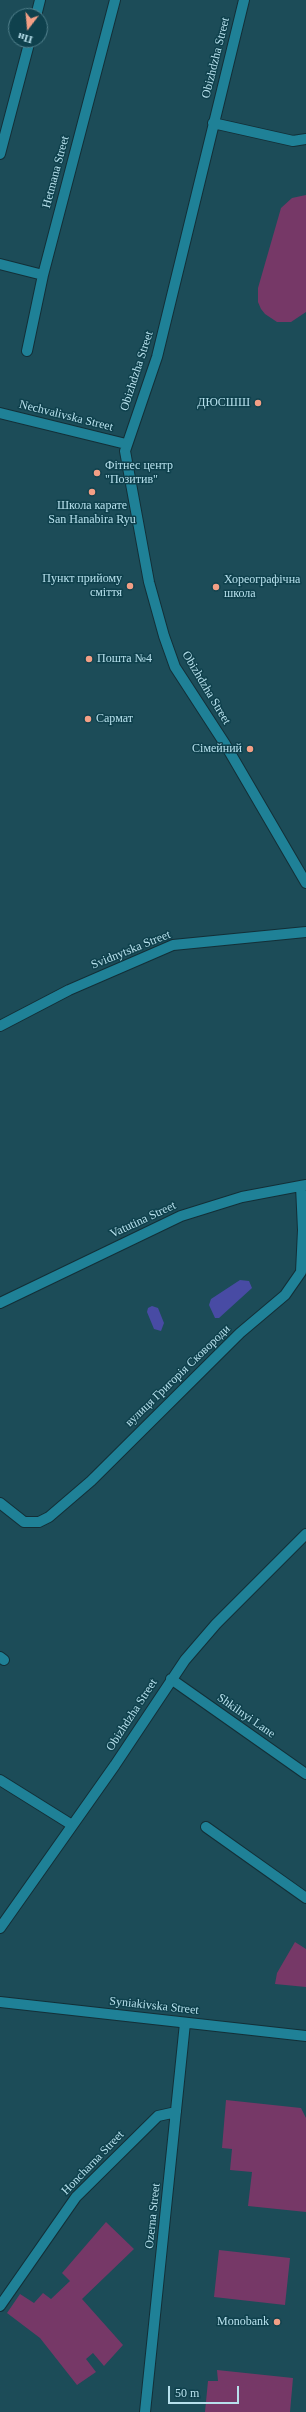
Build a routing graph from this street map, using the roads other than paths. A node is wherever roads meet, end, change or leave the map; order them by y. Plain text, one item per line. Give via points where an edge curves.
1 (115, 0) edge
2 (244, 0) edge
3 (28, 48) edge
4 (213, 123) junction
5 (306, 139) edge
6 (0, 154) edge
7 (0, 264) edge
8 (43, 275) junction
9 (27, 351) dead end
10 (0, 413) edge
11 (126, 444) junction
12 (306, 883) edge
13 (306, 932) edge
14 (0, 1026) edge
15 (303, 1185) edge
16 (0, 1303) edge
17 (0, 1503) edge
18 (306, 1534) edge
19 (171, 1679) junction
20 (306, 1774) edge
21 (0, 1780) edge
22 (72, 1825) junction
23 (206, 1827) dead end
24 (306, 1898) edge
25 (0, 1928) edge
26 (0, 2002) edge
27 (185, 2023) junction
28 (306, 2036) edge
29 (176, 2112) junction
30 (0, 2306) edge
31 (145, 2412) edge

1 - 8 street, Hetmana Street
2 - 4 street, Obizhdzha Street
3 - 6 street
4 - 5 street via 293,141
4 - 11 street, Obizhdzha Street via 157,357
7 - 8 street
8 - 9 street, Hetmana Street
10 - 11 street, Nechvalivska Street
11 - 12 street, Obizhdzha Street via 125,451 143,553 164,636 175,667 225,744
13 - 14 street, Svidnytska Street via 172,945 69,990
15 - 16 street, Vatutina Street via 242,1198 181,1216
15 - 17 street, вулиця Григорія Сковороди via 301,1272 285,1295 240,1333 50,1517 39,1522 24,1522
18 - 19 street, Obizhdzha Street via 216,1624
19 - 20 street, Shkilnyi Lane
19 - 22 street, Obizhdzha Street
21 - 22 street
22 - 25 street, Obizhdzha Street
23 - 24 street
26 - 27 street, Syniakivska Street
27 - 28 street, Syniakivska Street
27 - 29 street, Ozerna Street
29 - 30 street, Honcharna Street via 158,2116 76,2196
29 - 31 street, Ozerna Street

